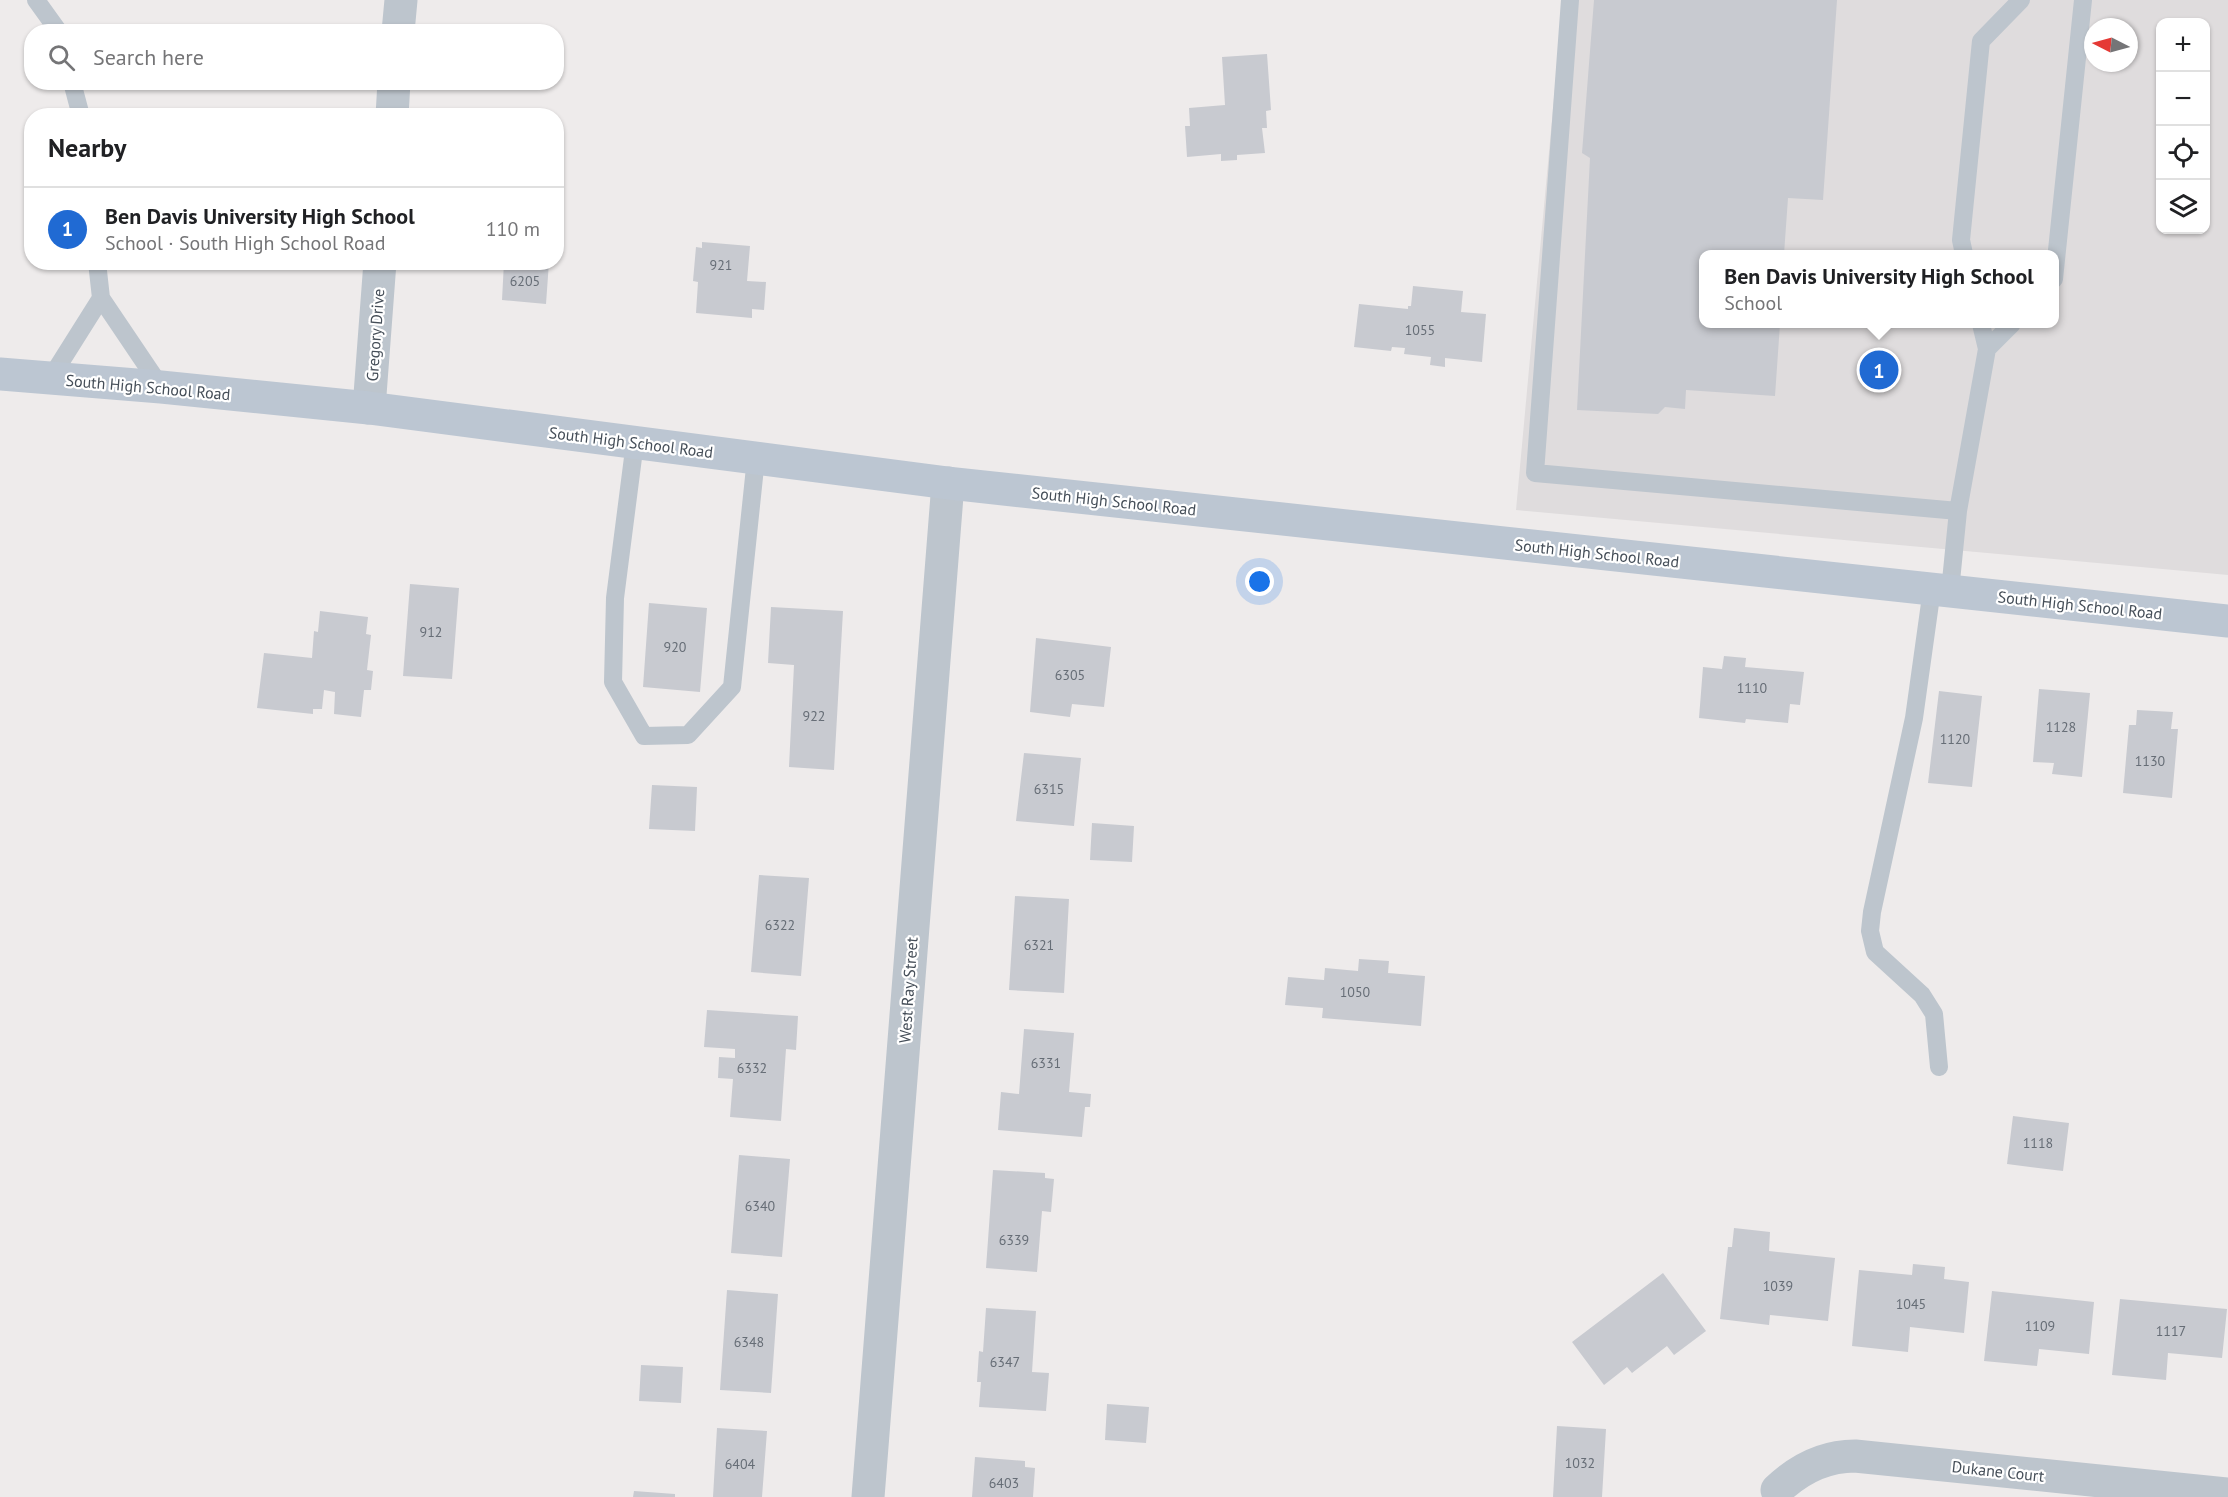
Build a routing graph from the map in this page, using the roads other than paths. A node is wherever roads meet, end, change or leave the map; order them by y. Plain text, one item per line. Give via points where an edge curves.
1 (36, 0) edge
2 (401, 0) edge
3 (1570, 0) edge
4 (2021, 0) edge
5 (2083, 0) edge
6 (52, 24) edge
7 (399, 24) edge
8 (74, 90) edge
9 (394, 90) edge
10 (79, 108) edge
11 (392, 108) edge
12 (1963, 250) edge
13 (2058, 250) edge
14 (98, 270) edge
15 (379, 270) edge
16 (101, 298) junction
17 (1982, 328) edge
18 (2008, 328) edge
19 (1988, 349) junction
20 (0, 374) edge
21 (50, 378) junction
22 (161, 387) junction
23 (369, 408) junction
24 (635, 442) junction
25 (756, 458) junction
26 (948, 483) junction
27 (1958, 511) junction
28 (1941, 590) junction
29 (2228, 621) edge
30 (1939, 1067) dead end
31 (1777, 1490) dead end
32 (2228, 1494) edge
33 (868, 1497) edge

1 - 6 lane
2 - 7 street
3 - 27 lane via 1535,472
4 - 12 lane via 1981,41
5 - 13 lane
8 - 10 lane
9 - 11 street
14 - 16 lane
15 - 23 street, Gregory Drive
16 - 21 lane
16 - 22 lane
17 - 19 lane
18 - 19 lane
19 - 27 lane
20 - 21 street, South High School Road
21 - 22 street, South High School Road
22 - 23 street, South High School Road
23 - 24 street, South High School Road
24 - 25 street, South High School Road
24 - 25 lane via 615,598 613,682 644,736 688,735 732,687
25 - 26 street, South High School Road
26 - 28 street, South High School Road
26 - 33 street, West Ray Street
27 - 28 lane
28 - 29 street, South High School Road
28 - 30 lane via 1870,931 1875,952 1922,995 1934,1014
31 - 32 street, Dukane Court via 1820,1461 1855,1456

